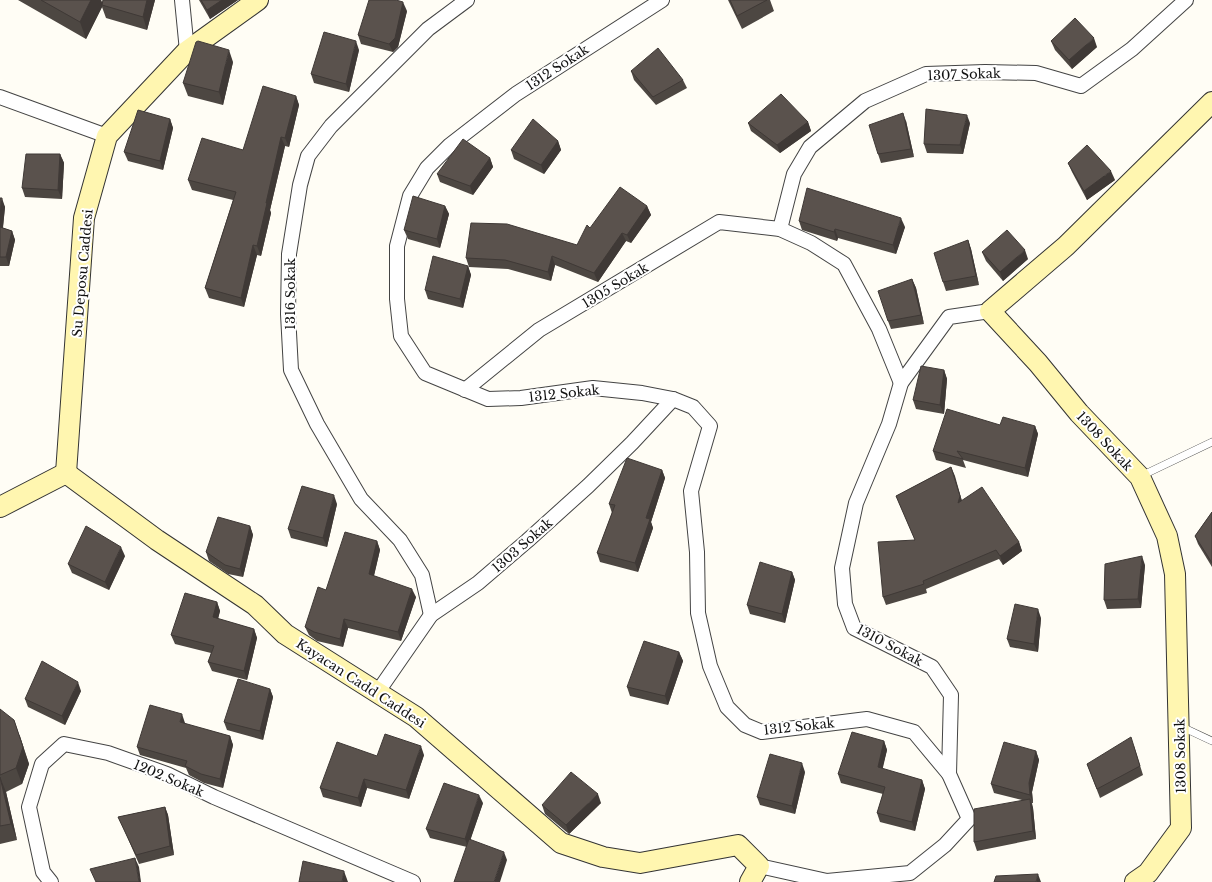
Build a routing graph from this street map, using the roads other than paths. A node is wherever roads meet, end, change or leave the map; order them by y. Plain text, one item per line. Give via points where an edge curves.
1 (182, 0) edge
2 (258, 0) edge
3 (467, 0) edge
4 (662, 0) edge
5 (1186, 0) edge
6 (187, 51) junction
7 (0, 97) edge
8 (1212, 102) edge
9 (107, 136) junction
10 (780, 229) junction
11 (990, 310) junction
12 (901, 383) junction
13 (465, 390) junction
14 (673, 399) junction
15 (1212, 442) edge
16 (66, 473) junction
17 (1140, 477) junction
18 (0, 507) edge
19 (431, 615) junction
20 (377, 693) junction
21 (1180, 726) junction
22 (1212, 741) edge
23 (949, 774) junction
24 (754, 874) edge
25 (51, 882) edge
26 (413, 882) edge
27 (1135, 882) edge

1 - 6 street
2 - 6 street, Su Deposu Caddesi
3 - 19 street, 1316 Sokak via 428,29 331,126 308,156 300,185 289,254 288,314 291,370 317,424 361,499 400,540 422,575
4 - 13 street, 1312 Sokak via 516,94 450,145 427,168 410,196 397,246 397,299 402,336 425,373
5 - 10 street, 1307 Sokak via 1132,50 1081,86 1036,73 926,74 865,100 810,146 794,174
6 - 9 street, Su Deposu Caddesi
7 - 9 street
8 - 11 street via 1066,246
9 - 16 street, Su Deposu Caddesi via 84,218
10 - 12 street via 811,243 844,264 880,328
10 - 13 street, 1305 Sokak via 719,222 539,330
11 - 12 street, 1310 Sokak via 948,317
11 - 17 street, 1308 Sokak via 1079,413
12 - 23 street, 1310 Sokak via 888,424 856,503 842,568 846,604 854,628 932,667 951,695
13 - 14 street, 1312 Sokak via 488,399 521,398 593,388
14 - 19 street, 1303 Sokak via 588,486 478,583
14 - 23 street, 1312 Sokak via 693,407 710,426 690,491 697,552 698,614 710,666 727,707 744,726 762,732 867,719 914,732
15 - 17 lane
16 - 18 street
16 - 20 street, Kayacan Cadd Caddesi via 157,540 255,605 285,634
17 - 21 street, 1308 Sokak via 1168,536 1175,574
19 - 20 street, 1303 Sokak
20 - 24 street, Kayacan Cadd Caddesi via 416,717 560,843 603,857 640,863 738,845
21 - 22 lane
21 - 27 street, 1308 Sokak via 1181,828 1148,873
23 - 24 street, 1310 Sokak via 969,819 946,845 910,873 827,882
25 - 26 street, 1202 Sokak via 43,872 29,807 42,764 64,744 108,753 167,774 214,797

